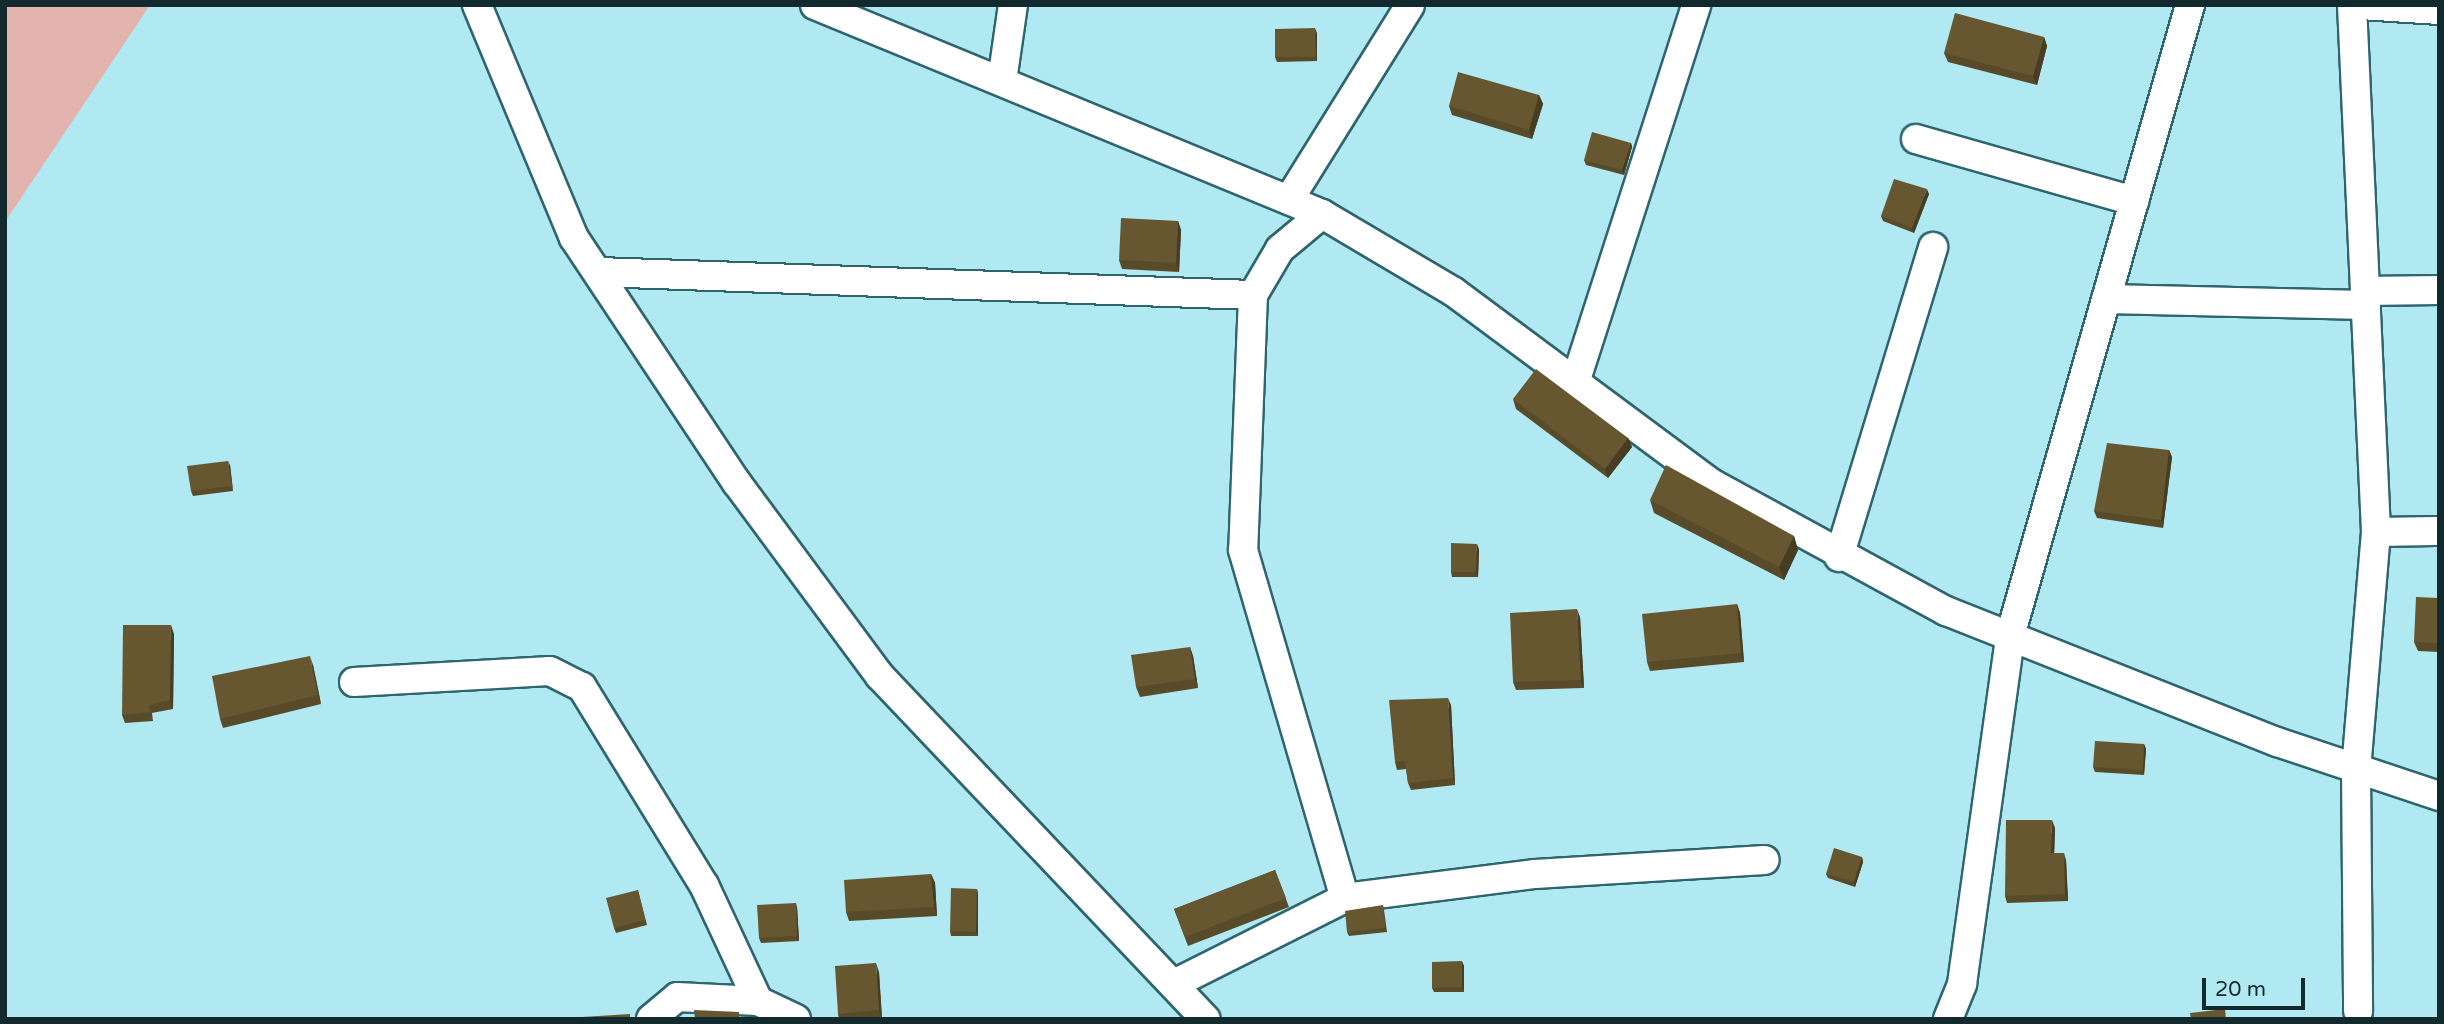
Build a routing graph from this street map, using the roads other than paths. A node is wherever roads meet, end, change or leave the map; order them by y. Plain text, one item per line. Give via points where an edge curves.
1 (477, 5) edge
2 (815, 5) edge
3 (1013, 5) edge
4 (1410, 5) edge
5 (1696, 5) edge
6 (2190, 5) edge
7 (2352, 5) edge
8 (2360, 5) edge
9 (2439, 10) edge
10 (1002, 81) junction
11 (1916, 139) dead end
12 (1290, 198) junction
13 (2134, 201) junction
14 (1322, 214) junction
15 (1933, 247) dead end
16 (598, 272) junction
17 (2439, 290) edge
18 (1253, 295) junction
19 (2366, 298) junction
20 (2106, 299) junction
21 (1574, 386) junction
22 (2439, 531) edge
23 (2376, 532) junction
24 (1839, 557) junction
25 (2010, 636) junction
26 (354, 681) dead end
27 (2356, 769) junction
28 (2439, 796) edge
29 (1765, 860) dead end
30 (1345, 898) junction
31 (1174, 984) junction
32 (758, 1001) junction
33 (2358, 1011) dead end
34 (651, 1019) edge
35 (796, 1019) edge
36 (1205, 1019) edge
37 (1948, 1019) edge

1 - 16 street via 573,238
2 - 10 street
3 - 10 street
4 - 12 street
5 - 21 street
6 - 13 street
7 - 19 street
8 - 9 street
10 - 12 street
11 - 13 street
12 - 14 street
13 - 20 street
14 - 18 street via 1280,249
14 - 21 street via 1454,292
15 - 24 street
16 - 18 street
16 - 31 street via 737,483 880,676
17 - 19 street
18 - 30 street via 1243,550
19 - 20 street
19 - 23 street
20 - 25 street
21 - 24 street via 1711,483
22 - 23 street
23 - 27 street
24 - 25 street
25 - 27 street
25 - 37 street via 1962,984
26 - 32 street via 538,670 582,687 704,885
27 - 28 street
27 - 33 street
29 - 30 street via 1535,874
30 - 31 street
31 - 36 street
32 - 34 street via 677,997
32 - 35 street

